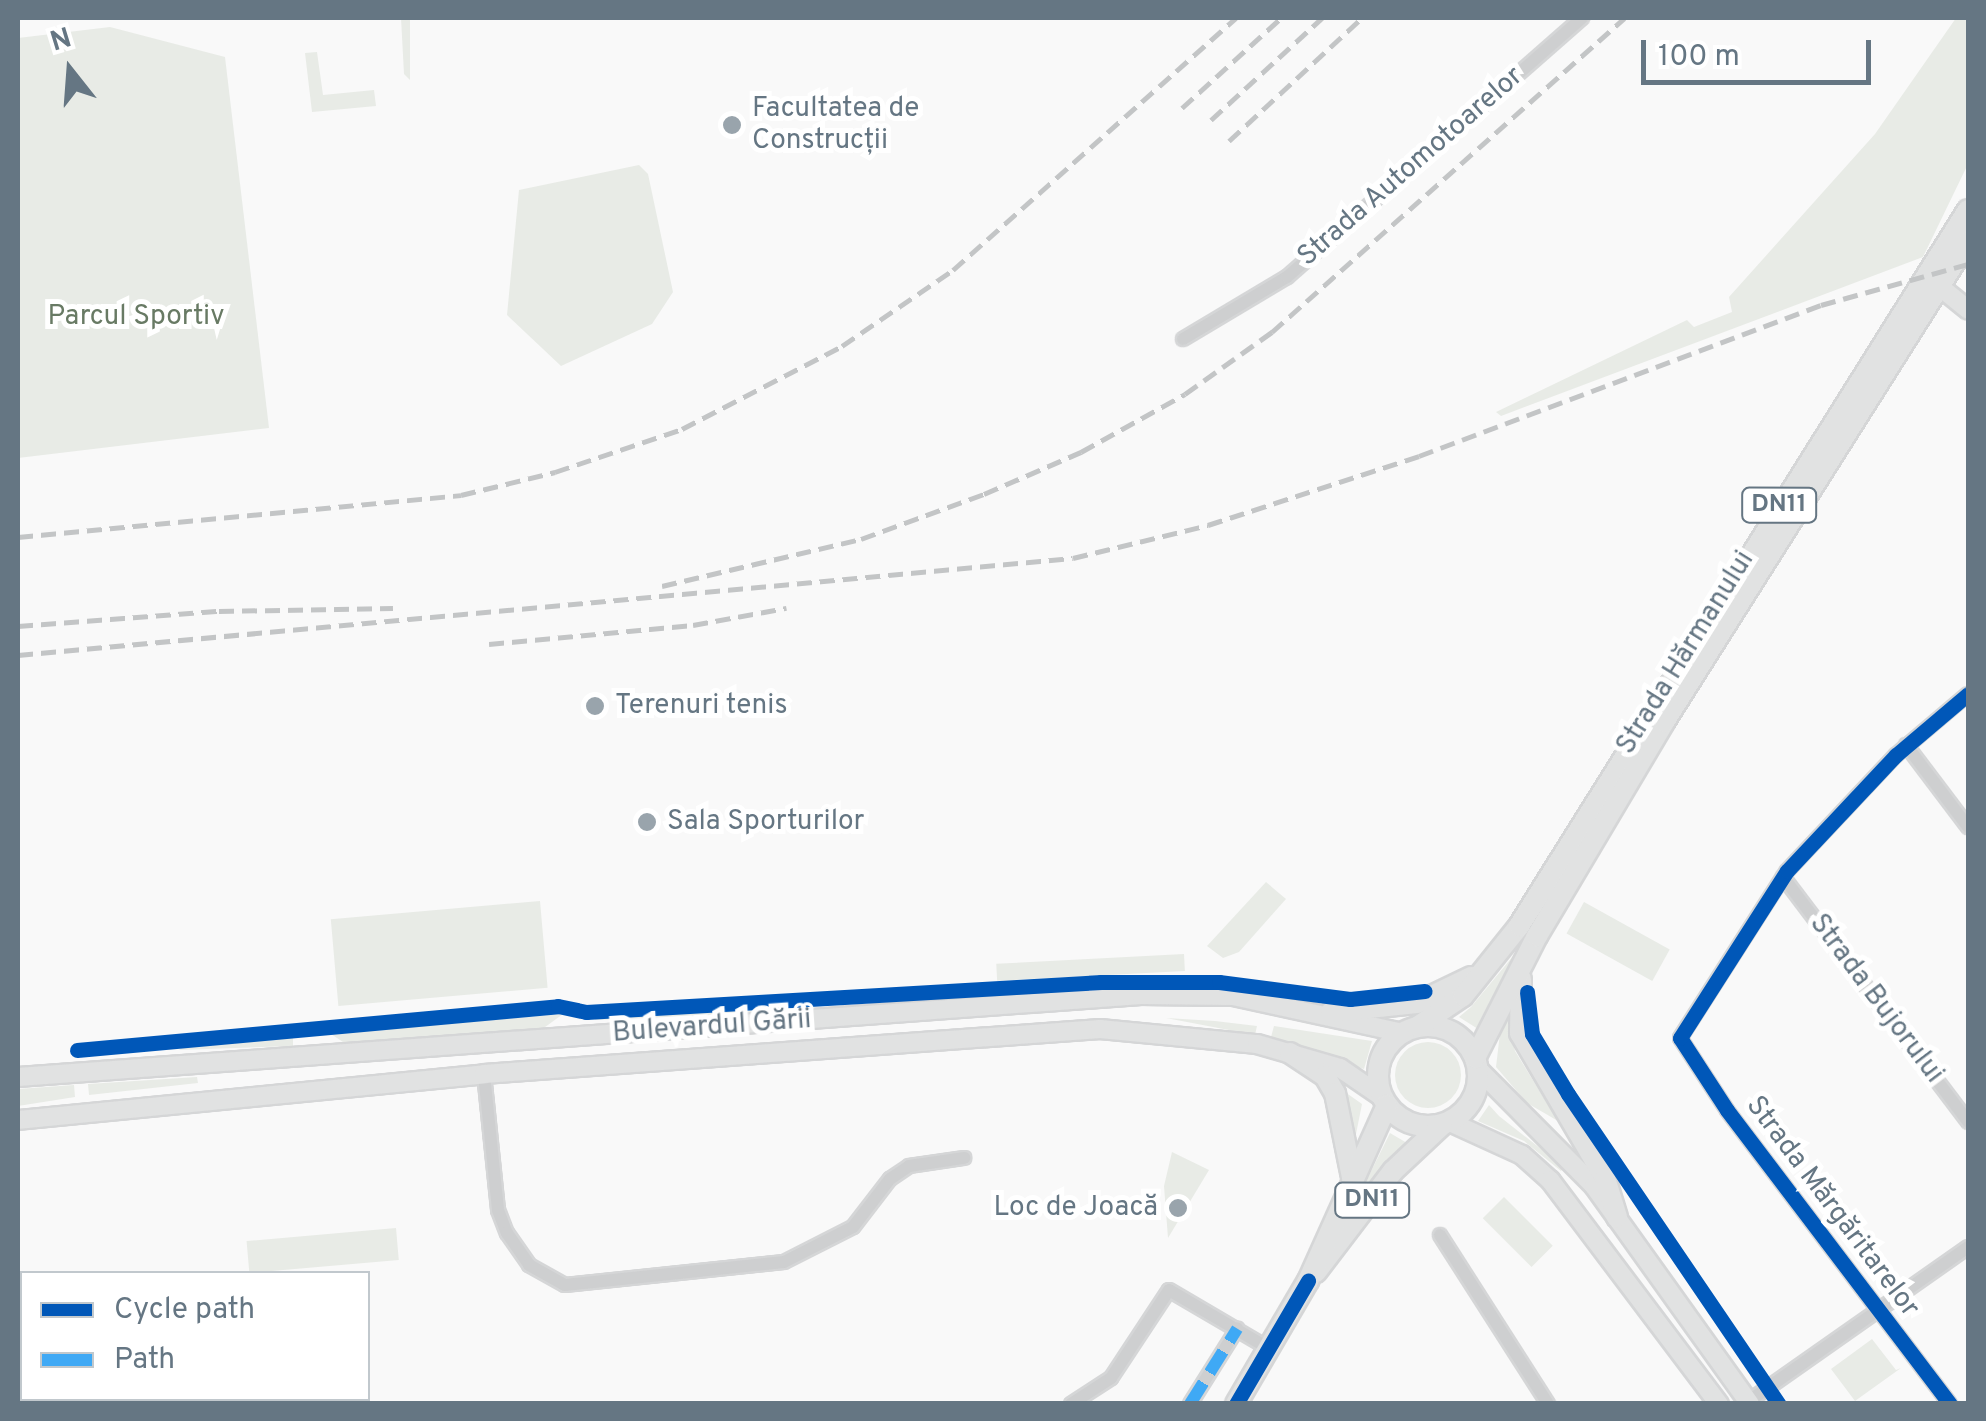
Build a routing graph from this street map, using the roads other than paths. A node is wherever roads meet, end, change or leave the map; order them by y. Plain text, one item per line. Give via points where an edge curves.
1 (1582, 18) edge
2 (1968, 210) edge
3 (1968, 241) edge
4 (1940, 287) junction
5 (1968, 310) edge
6 (1183, 339) dead end
7 (1968, 694) edge
8 (1906, 745) junction
9 (1968, 827) edge
10 (1783, 878) junction
11 (1526, 956) junction
12 (1486, 970) junction
13 (1332, 1012) junction
14 (1410, 1030) junction
15 (1290, 1053) junction
16 (1477, 1063) junction
17 (484, 1074) junction
18 (18, 1077) edge
19 (1384, 1101) junction
20 (18, 1120) edge
21 (1968, 1122) edge
22 (1446, 1123) junction
23 (964, 1158) dead end
24 (1353, 1183) junction
25 (1617, 1216) junction
26 (1440, 1235) dead end
27 (1968, 1247) edge
28 (1308, 1281) junction
29 (1881, 1312) junction
30 (1237, 1329) junction
31 (1268, 1348) junction
32 (1750, 1402) edge
33 (1071, 1404) edge
34 (1190, 1404) edge
35 (1236, 1404) edge
36 (1548, 1404) edge
37 (1719, 1404) edge
38 (1950, 1404) edge

1 - 6 street, Strada Automotoarelor via 1287,277
2 - 12 main road, Strada Hărmanului / DN11
3 - 4 main road, Strada Hărmanului / DN11
4 - 5 main road
4 - 11 main road, Strada Hărmanului / DN11 via 1664,722
7 - 8 street
8 - 9 street
8 - 10 street
10 - 21 street, Strada Bujorului
10 - 29 street, Strada Mărgăritarelor via 1680,1038 1716,1096
11 - 16 main road, Strada Hărmanului / DN11
11 - 25 main road via 1520,1032 1605,1178
12 - 13 main road via 1417,1002
12 - 14 main road, Strada Hărmanului / DN11 via 1463,996
13 - 14 main road, Bulevardul Gării
13 - 18 main road, Bulevardul Gării via 1210,994 1141,995
14 - 16 main road via 1458,1035
14 - 19 main road via 1379,1064
15 - 17 main road, Bulevardul Gării via 1220,1036 1100,1028
15 - 19 main road, Bulevardul Gării via 1340,1068
15 - 24 main road via 1325,1076 1335,1094
16 - 22 main road via 1473,1100
16 - 25 main road
17 - 20 main road, Bulevardul Gării
17 - 23 street via 498,1210 516,1251 544,1278 605,1284 784,1262 828,1244 909,1166
19 - 22 main road via 1407,1122
19 - 24 main road, DN11
22 - 28 main road, DN11 via 1393,1171
22 - 37 main road via 1501,1143 1546,1175
24 - 28 main road, DN11
25 - 32 main road
26 - 36 street
27 - 29 street, Strada Mărgăritarelor
28 - 31 main road, DN11
29 - 32 street, Strada Mărgăritarelor
29 - 38 street, Strada Mărgăritarelor
30 - 31 street
30 - 33 street via 1168,1290 1111,1378
30 - 34 street
31 - 35 main road, DN11

